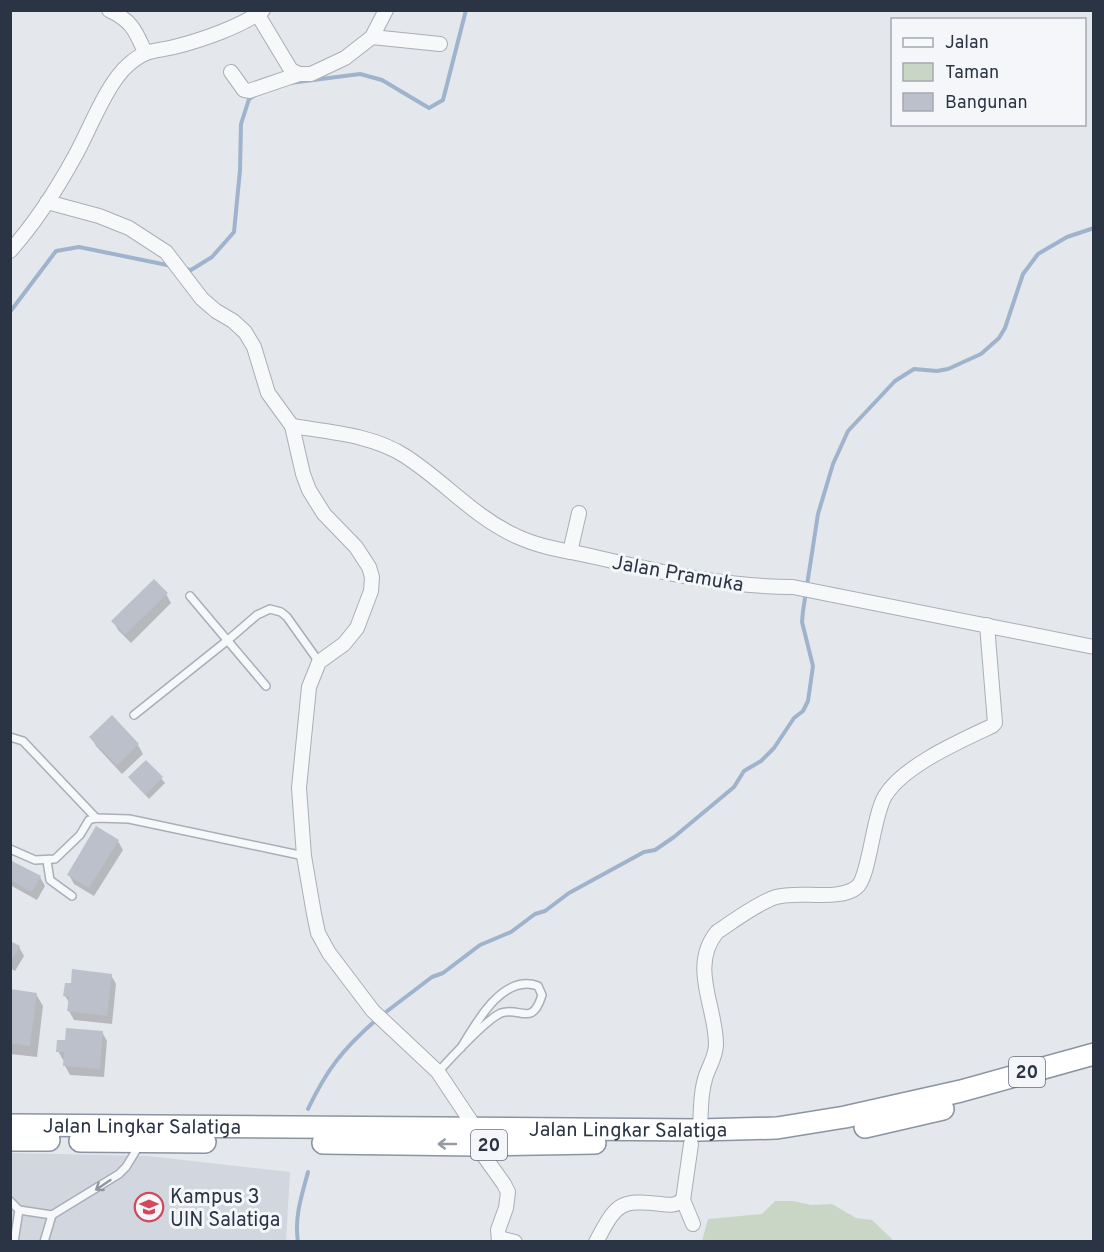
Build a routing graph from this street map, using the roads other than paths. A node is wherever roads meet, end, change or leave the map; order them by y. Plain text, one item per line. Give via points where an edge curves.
1 (109, 10) edge
2 (386, 10) edge
3 (260, 13) edge
4 (372, 37) junction
5 (440, 44) dead end
6 (145, 52) junction
7 (231, 72) dead end
8 (299, 74) junction
9 (47, 202) junction
10 (10, 251) edge
11 (291, 426) junction
12 (579, 513) dead end
13 (570, 552) junction
14 (190, 596) dead end
15 (987, 625) junction
16 (228, 640) junction
17 (1094, 647) edge
18 (319, 662) junction
19 (266, 686) dead end
20 (134, 715) dead end
21 (10, 737) edge
22 (96, 818) junction
23 (10, 849) edge
24 (304, 856) junction
25 (47, 861) junction
26 (72, 896) dead end
27 (461, 1048) junction
28 (1094, 1054) edge
29 (1094, 1068) edge
30 (438, 1072) junction
31 (10, 1125) edge
32 (476, 1137) junction
33 (695, 1137) junction
34 (10, 1140) edge
35 (141, 1142) junction
36 (683, 1200) junction
37 (10, 1201) edge
38 (19, 1210) junction
39 (52, 1215) junction
40 (693, 1224) dead end
41 (499, 1240) edge
42 (14, 1242) edge
43 (44, 1242) edge
44 (515, 1242) edge
45 (596, 1242) edge

1 - 6 street via 130,23
2 - 4 street
3 - 6 street via 208,37
3 - 8 street via 291,70
4 - 5 street
4 - 8 street via 345,58 311,74
6 - 9 street via 126,67 110,89
7 - 8 street via 249,91
9 - 10 street
9 - 11 street via 129,228 166,252 202,299 245,332 254,347 268,393
11 - 13 street, Jalan Pramuka via 388,447 492,523 534,543
11 - 18 street via 309,490 324,514 356,547 372,577 371,591 357,627 344,644
12 - 13 street
13 - 15 street, Jalan Pramuka via 755,587 793,587
14 - 16 lane
15 - 17 street, Jalan Pramuka
15 - 33 street via 994,723 946,748 893,784 877,816 860,886 846,893 773,898 712,937 704,976 716,1049 704,1082
16 - 18 lane via 263,611 276,610 287,616
16 - 19 lane
16 - 20 lane
18 - 24 street via 309,687 300,776
21 - 22 lane via 22,741
22 - 24 lane via 129,819
22 - 25 lane via 89,820 55,860
23 - 25 lane
24 - 30 street via 314,915 329,953 373,1011
25 - 26 lane via 51,880
27 - 27 lane via 498,997 517,984 528,982 538,986 542,995 531,1013 501,1013
27 - 30 lane
28 - 33 highway, Jalan Lingkar Salatiga / 20 via 845,1117
29 - 33 highway, Jalan Lingkar Salatiga / 20 via 964,1104 820,1136 762,1142
30 - 32 street
31 - 32 highway, Jalan Lingkar Salatiga / 20
32 - 33 highway, Jalan Lingkar Salatiga / 20
32 -> 35 highway, Jalan Lingkar Salatiga / 20
32 - 41 street via 508,1192
33 - 36 street
34 - 35 highway, Jalan Lingkar Salatiga / 20
35 -> 39 lane via 119,1174
36 - 40 street
36 - 45 street via 670,1205 635,1201 626,1204 613,1213
37 - 38 lane
38 - 39 lane
38 - 42 lane
39 - 43 lane
41 - 44 street

